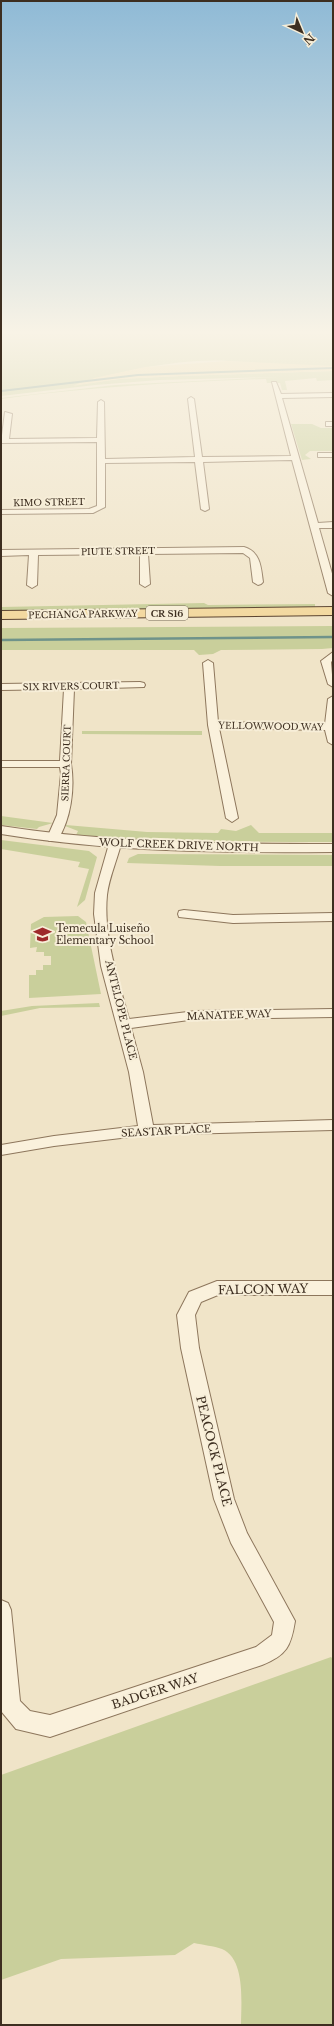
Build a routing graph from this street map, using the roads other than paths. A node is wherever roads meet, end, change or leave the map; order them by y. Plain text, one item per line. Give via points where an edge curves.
1 (6, 427) edge
2 (100, 427) edge
3 (195, 427) edge
4 (286, 427) edge
5 (100, 440) junction
6 (3, 441) edge
7 (322, 455) dead end
8 (333, 455) edge
9 (295, 458) junction
10 (100, 460) junction
11 (199, 460) junction
12 (205, 509) dead end
13 (1, 512) edge
14 (333, 525) edge
15 (314, 526) junction
16 (144, 551) junction
17 (1, 553) edge
18 (34, 553) junction
19 (258, 582) dead end
20 (145, 584) dead end
21 (32, 586) dead end
22 (333, 593) edge
23 (333, 611) edge
24 (1, 615) edge
25 (333, 621) edge
26 (1, 623) edge
27 (332, 656) edge
28 (208, 663) dead end
29 (333, 684) edge
30 (140, 685) dead end
31 (69, 686) junction
32 (1, 687) edge
33 (333, 699) edge
34 (213, 725) junction
35 (330, 727) junction
36 (333, 742) edge
37 (1, 764) edge
38 (65, 764) junction
39 (232, 818) dead end
40 (1, 830) edge
41 (53, 838) junction
42 (115, 844) junction
43 (333, 848) edge
44 (184, 914) dead end
45 (333, 917) edge
46 (333, 1013) edge
47 (124, 1024) junction
48 (333, 1125) edge
49 (146, 1130) junction
50 (1, 1150) edge
51 (333, 1288) edge
52 (195, 1297) joint
53 (1, 1610) edge
54 (281, 1641) joint

1 - 6 street
2 - 5 street
3 - 11 street
4 - 9 street
5 - 6 street
5 - 10 street
7 - 8 street
9 - 11 street
9 - 15 street
10 - 11 street
10 - 13 street, KIMO STREET via 101,507 97,510
11 - 12 street
14 - 15 street
15 - 22 street
16 - 18 street, PIUTE STREET
16 - 19 street, PIUTE STREET via 251,552 254,556
16 - 20 street
17 - 18 street, PIUTE STREET
18 - 21 street
23 - 24 main road, PECHANGA PARKWAY / CR S16
25 - 26 main road, PECHANGA PARKWAY / CR S16
27 - 29 street via 326,661
28 - 34 street
30 - 31 street, SIX RIVERS COURT
31 - 32 street, SIX RIVERS COURT
31 - 38 street, SIERRA COURT
33 - 35 street
34 - 35 street, YELLOWWOOD WAY
34 - 39 street
35 - 36 street
37 - 38 street
38 - 41 street, SIERRA COURT via 67,774 63,815
40 - 41 street, WOLF CREEK DRIVE NORTH
41 - 42 street, WOLF CREEK DRIVE NORTH
42 - 43 street, WOLF CREEK DRIVE NORTH via 223,848
42 - 47 street, ANTELOPE PLACE via 101,893 100,914 108,966
44 - 45 street via 233,918
46 - 47 street, MANATEE WAY via 196,1015
47 - 49 street, ANTELOPE PLACE
48 - 49 street, SEASTAR PLACE
49 - 50 street, SEASTAR PLACE
51 - 52 street, FALCON WAY via 218,1288
52 - 54 street, PEACOCK PLACE via 186,1315 190,1348 224,1499 238,1537 286,1622
53 - 54 street, BADGER WAY via 10,1706 24,1721 50,1726 262,1655

